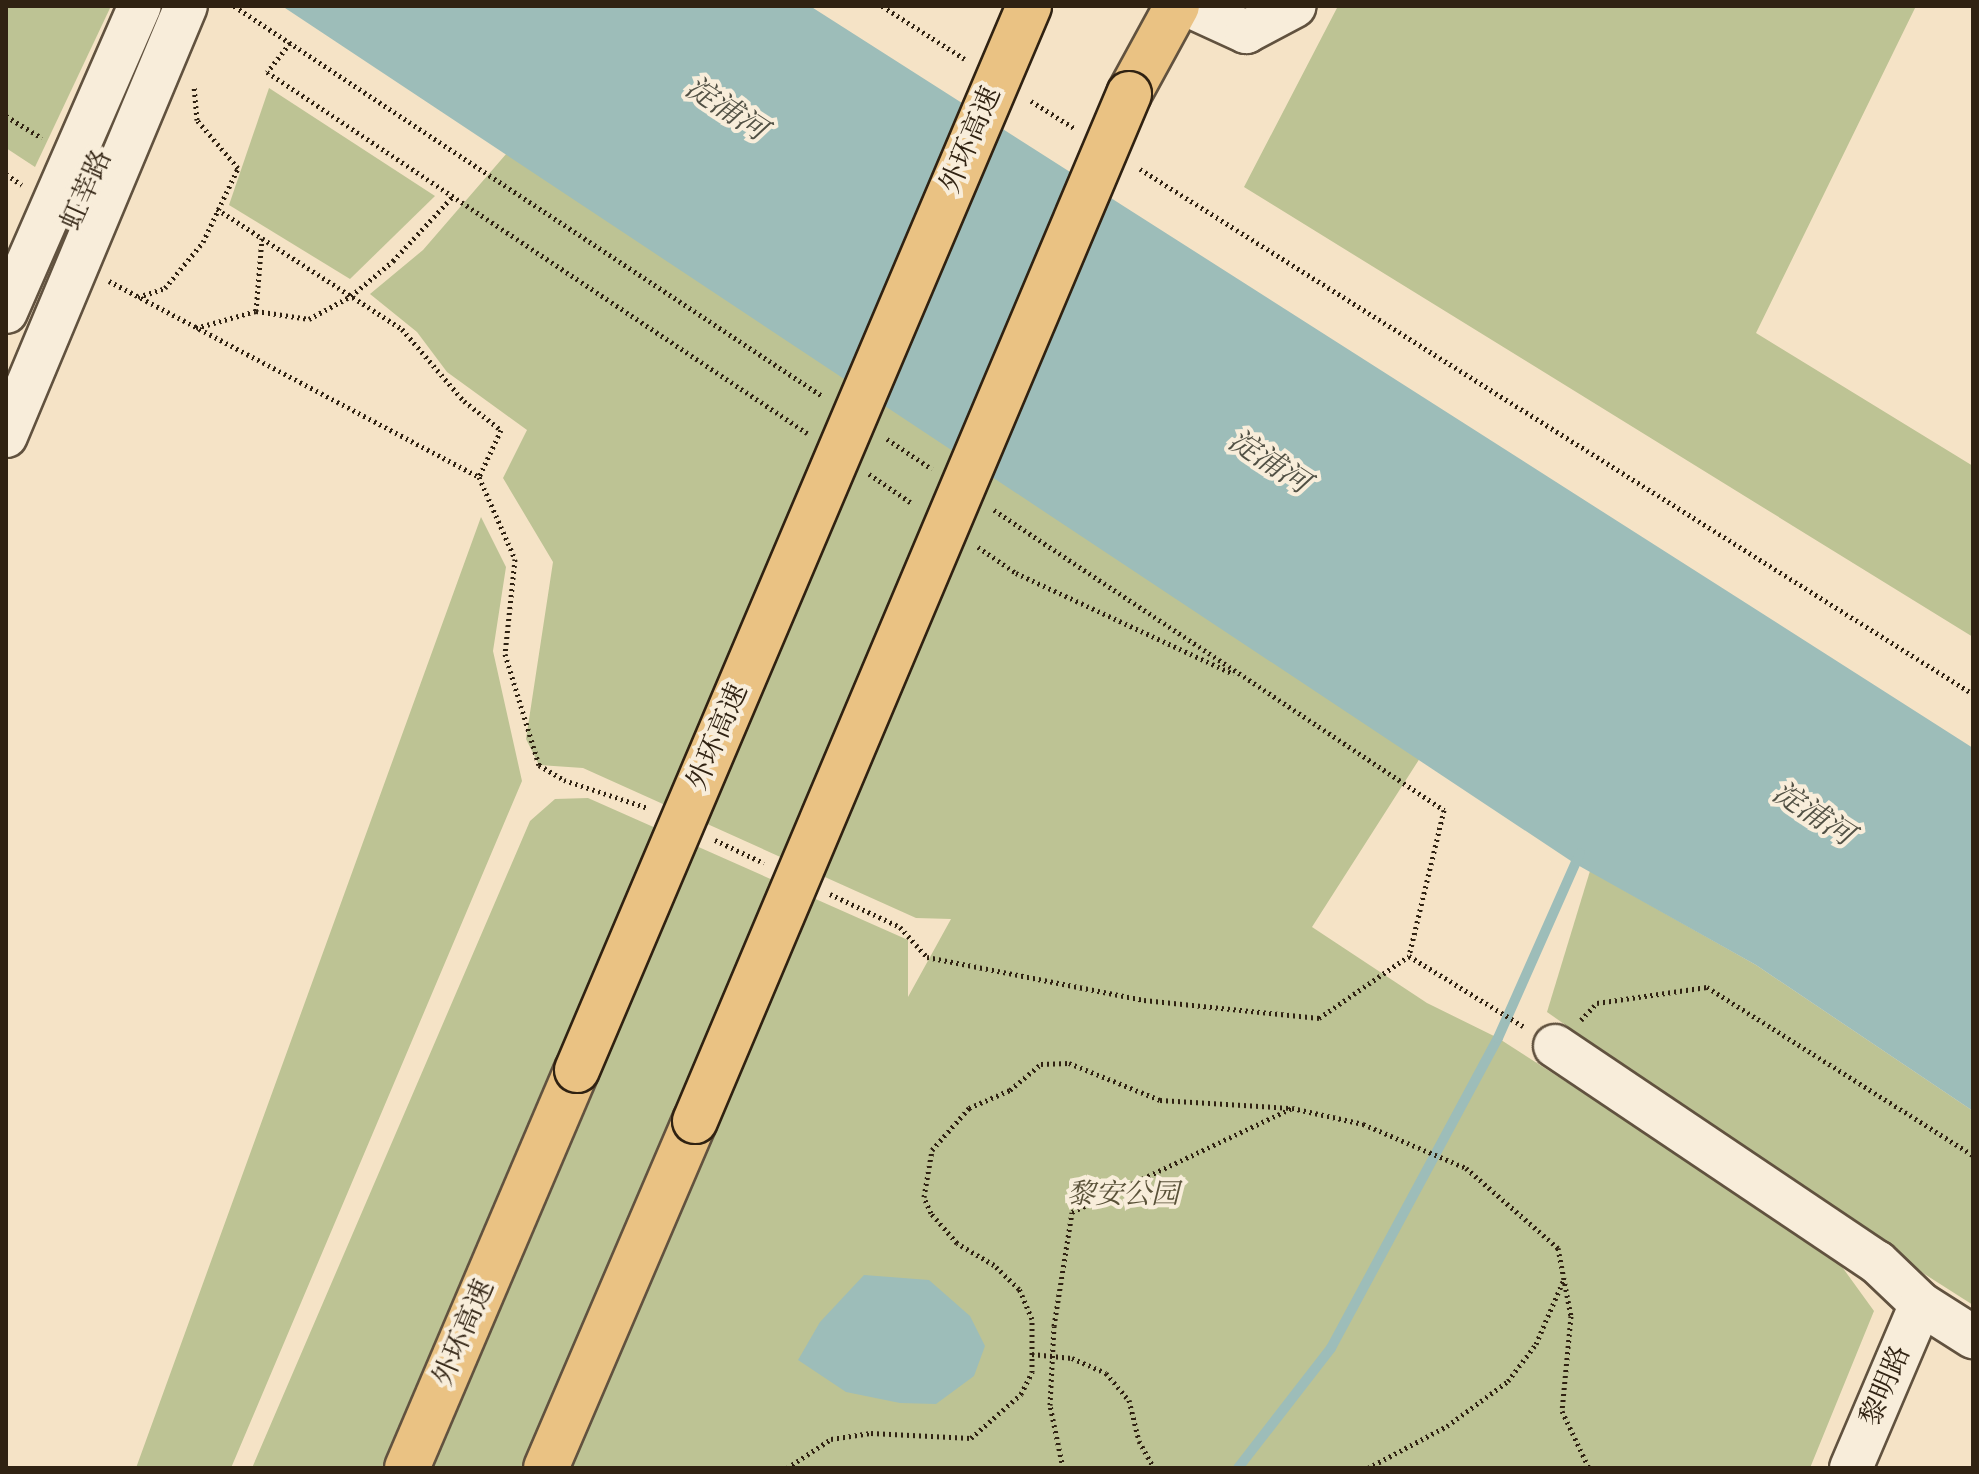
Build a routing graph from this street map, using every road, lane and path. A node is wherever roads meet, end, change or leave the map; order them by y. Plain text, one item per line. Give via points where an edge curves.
1 (140, 6) edge
2 (168, 6) edge
3 (186, 6) edge
4 (234, 6) edge
5 (882, 6) edge
6 (1166, 6) edge
7 (1177, 6) edge
8 (1189, 6) edge
9 (1295, 6) edge
10 (1023, 17) edge
11 (290, 43) junction
12 (978, 67) dead end
13 (196, 85) dead end
14 (1018, 93) dead end
15 (1129, 94) junction
16 (1086, 135) dead end
17 (1126, 161) dead end
18 (453, 196) junction
19 (217, 209) junction
20 (262, 238) junction
21 (351, 296) junction
22 (137, 297) dead end
23 (256, 311) junction
24 (6, 312) edge
25 (196, 328) dead end
26 (6, 374) edge
27 (831, 402) dead end
28 (6, 436) edge
29 (883, 437) dead end
30 (820, 441) dead end
31 (859, 468) dead end
32 (936, 472) dead end
33 (479, 477) dead end
34 (989, 507) dead end
35 (924, 512) dead end
36 (964, 538) dead end
37 (1252, 682) junction
38 (1973, 694) edge
39 (1409, 956) dead end
40 (1495, 1009) dead end
41 (1519, 1024) dead end
42 (1555, 1046) joint
43 (1292, 1108) junction
44 (1973, 1155) edge
45 (1565, 1277) junction
46 (1921, 1304) junction
47 (1973, 1337) edge
48 (1032, 1354) junction
49 (1053, 1354) junction
50 (407, 1468) edge
51 (546, 1468) edge
52 (787, 1468) edge
53 (1063, 1468) edge
54 (1154, 1468) edge
55 (1368, 1468) edge
56 (1589, 1468) edge
57 (1851, 1468) edge

1 - 24 street
2 - 26 street, 虹莘路
3 - 28 street
4 - 11 path
5 - 12 path
6 - 15 highway
7 - 15 highway
8 - 9 street via 1246,32
10 - 50 highway, 外环高速, bridge
11 - 18 path via 267,72
11 - 27 path
13 - 19 path via 197,120 238,168
14 - 16 path
15 - 51 highway, bridge
17 - 38 path
18 - 21 path via 393,261
18 - 30 path
19 - 20 path
19 - 22 path via 203,242 165,288
20 - 21 path
20 - 23 path
21 - 23 path via 309,319
21 - 33 path via 402,329 464,401 501,430
23 - 25 path
29 - 32 path
31 - 35 path
34 - 37 path
36 - 37 path via 1016,573
37 - 39 path via 1444,810
40 - 41 path
42 - 44 path via 1597,1003 1707,987
42 - 46 street via 1877,1262
43 - 45 path via 1363,1124 1466,1168 1558,1248
43 - 48 path via 1160,1100 1069,1063 1041,1064 1010,1090 969,1108 932,1150 924,1197 957,1243 994,1265 1019,1289 1032,1319
43 - 49 path via 1072,1212
45 - 55 path via 1536,1344 1508,1381 1447,1426
45 - 56 path via 1571,1316 1562,1411
46 - 47 street
46 - 57 street, 黎明路
48 - 49 path
48 - 52 path via 1032,1372 1021,1394 971,1438 871,1433 831,1439
49 - 53 path via 1050,1405
49 - 54 path via 1106,1373 1129,1400 1139,1441

